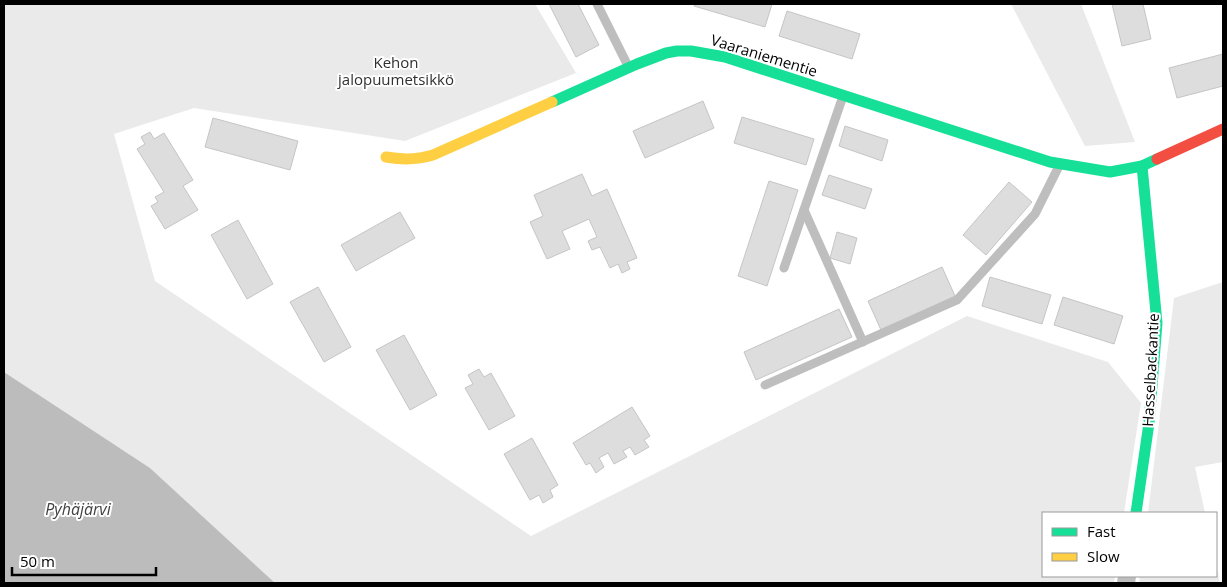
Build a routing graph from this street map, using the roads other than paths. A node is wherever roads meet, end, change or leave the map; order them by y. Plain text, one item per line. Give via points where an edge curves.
1 (597, 4) edge
2 (629, 68) junction
3 (843, 96) junction
4 (1223, 129) edge
5 (386, 158) dead end
6 (1060, 164) junction
7 (1142, 166) junction
8 (804, 210) junction
9 (784, 268) dead end
10 (863, 342) junction
11 (765, 385) dead end
12 (1136, 512) edge

1 - 2 lane
2 - 3 street, Vaaraniementie via 671,52 702,52
2 - 5 street, Vaaraniementie via 433,155 418,160
3 - 6 street, Vaaraniementie
3 - 8 lane
4 - 7 street, Vaaraniementie
6 - 7 street, Vaaraniementie via 1110,172
6 - 10 lane via 1035,214 957,300
7 - 12 street, Hasselbackantie via 1156,323 1149,423
8 - 9 lane
8 - 10 lane
10 - 11 lane

